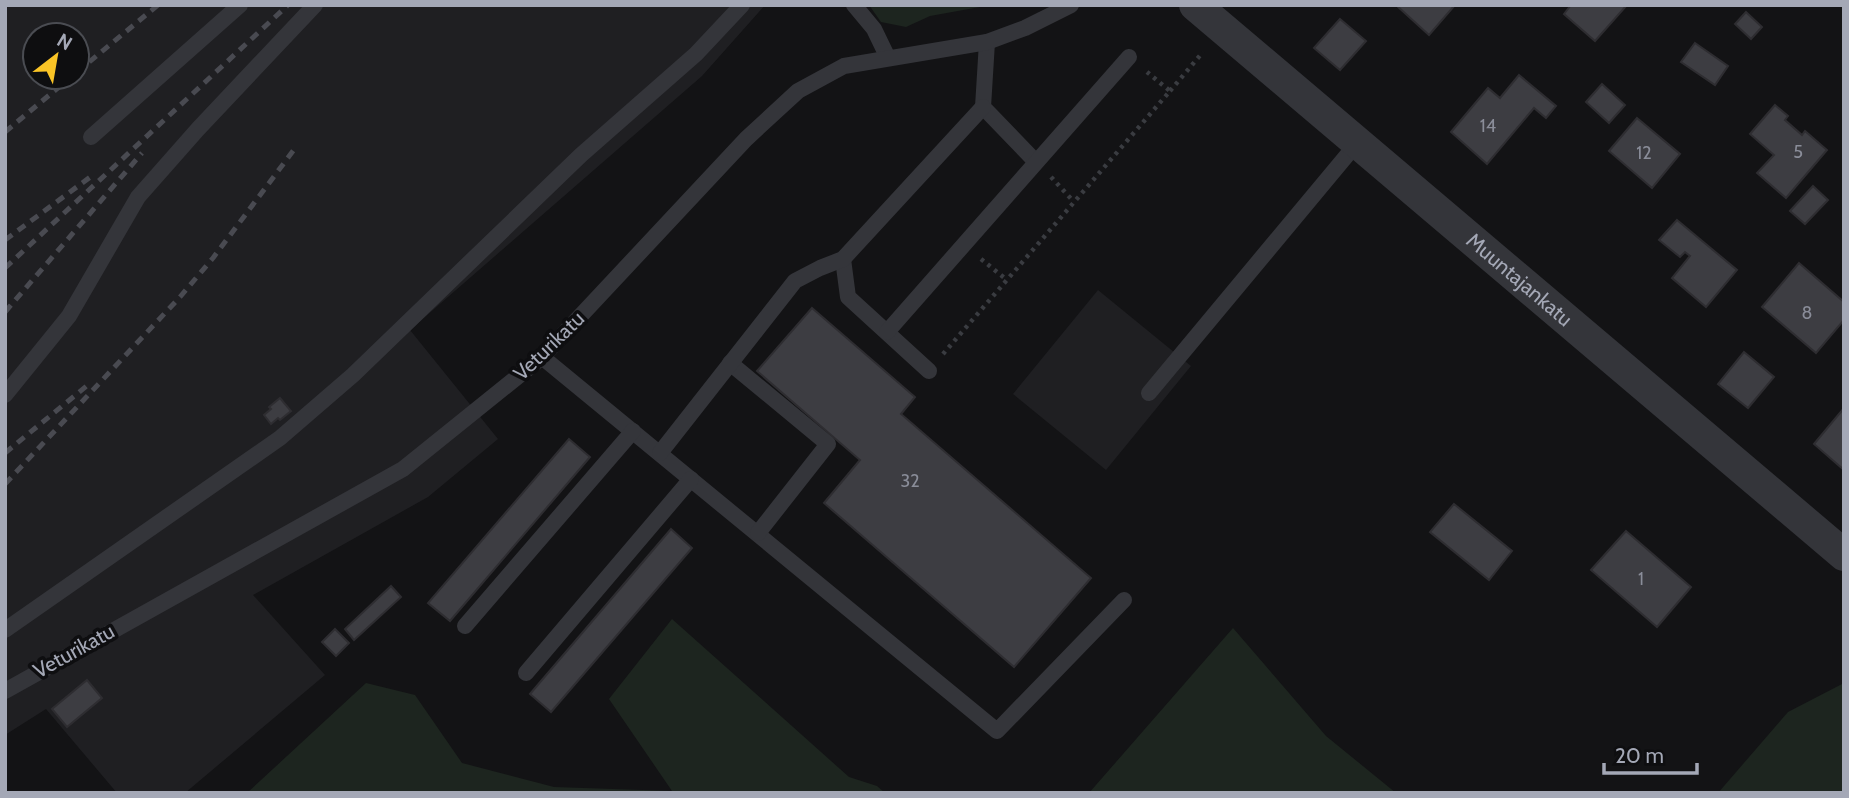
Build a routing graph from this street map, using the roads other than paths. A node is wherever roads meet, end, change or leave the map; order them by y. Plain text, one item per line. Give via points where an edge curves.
1 (240, 5) edge
2 (741, 5) edge
3 (854, 5) edge
4 (1072, 5) edge
5 (1195, 5) edge
6 (307, 8) edge
7 (987, 42) junction
8 (1129, 57) road end
9 (888, 58) junction
10 (983, 107) junction
11 (91, 138) dead end
12 (1358, 142) junction
13 (1036, 162) junction
14 (843, 259) junction
15 (887, 332) junction
16 (542, 357) junction
17 (730, 363) junction
18 (929, 370) road end
19 (1149, 393) dead end
20 (5, 395) edge
21 (633, 430) junction
22 (660, 453) junction
23 (691, 479) junction
24 (758, 533) junction
25 (1844, 555) edge
26 (1124, 600) dead end
27 (465, 625) dead end
28 (5, 630) edge
29 (526, 673) dead end
30 (5, 691) edge

1 - 11 lane
2 - 28 lane via 696,54 581,155 280,438
3 - 9 lane via 874,29
4 - 7 lane, Veturikatu
5 - 12 street, Muuntajankatu
6 - 20 lane via 138,197 69,316
7 - 9 lane, Veturikatu
7 - 10 lane
8 - 13 lane
9 - 16 lane, Veturikatu via 844,66 798,91 746,139
10 - 13 lane
10 - 14 lane
12 - 19 lane
12 - 25 street, Muuntajankatu
13 - 15 lane
14 - 15 lane via 848,297
14 - 17 lane via 795,281
15 - 18 lane
16 - 21 lane
16 - 30 lane, Veturikatu via 403,469
17 - 22 lane
17 - 24 lane via 828,444
21 - 22 lane
21 - 27 lane
22 - 23 lane
23 - 24 lane
23 - 29 lane
24 - 26 lane via 997,731

